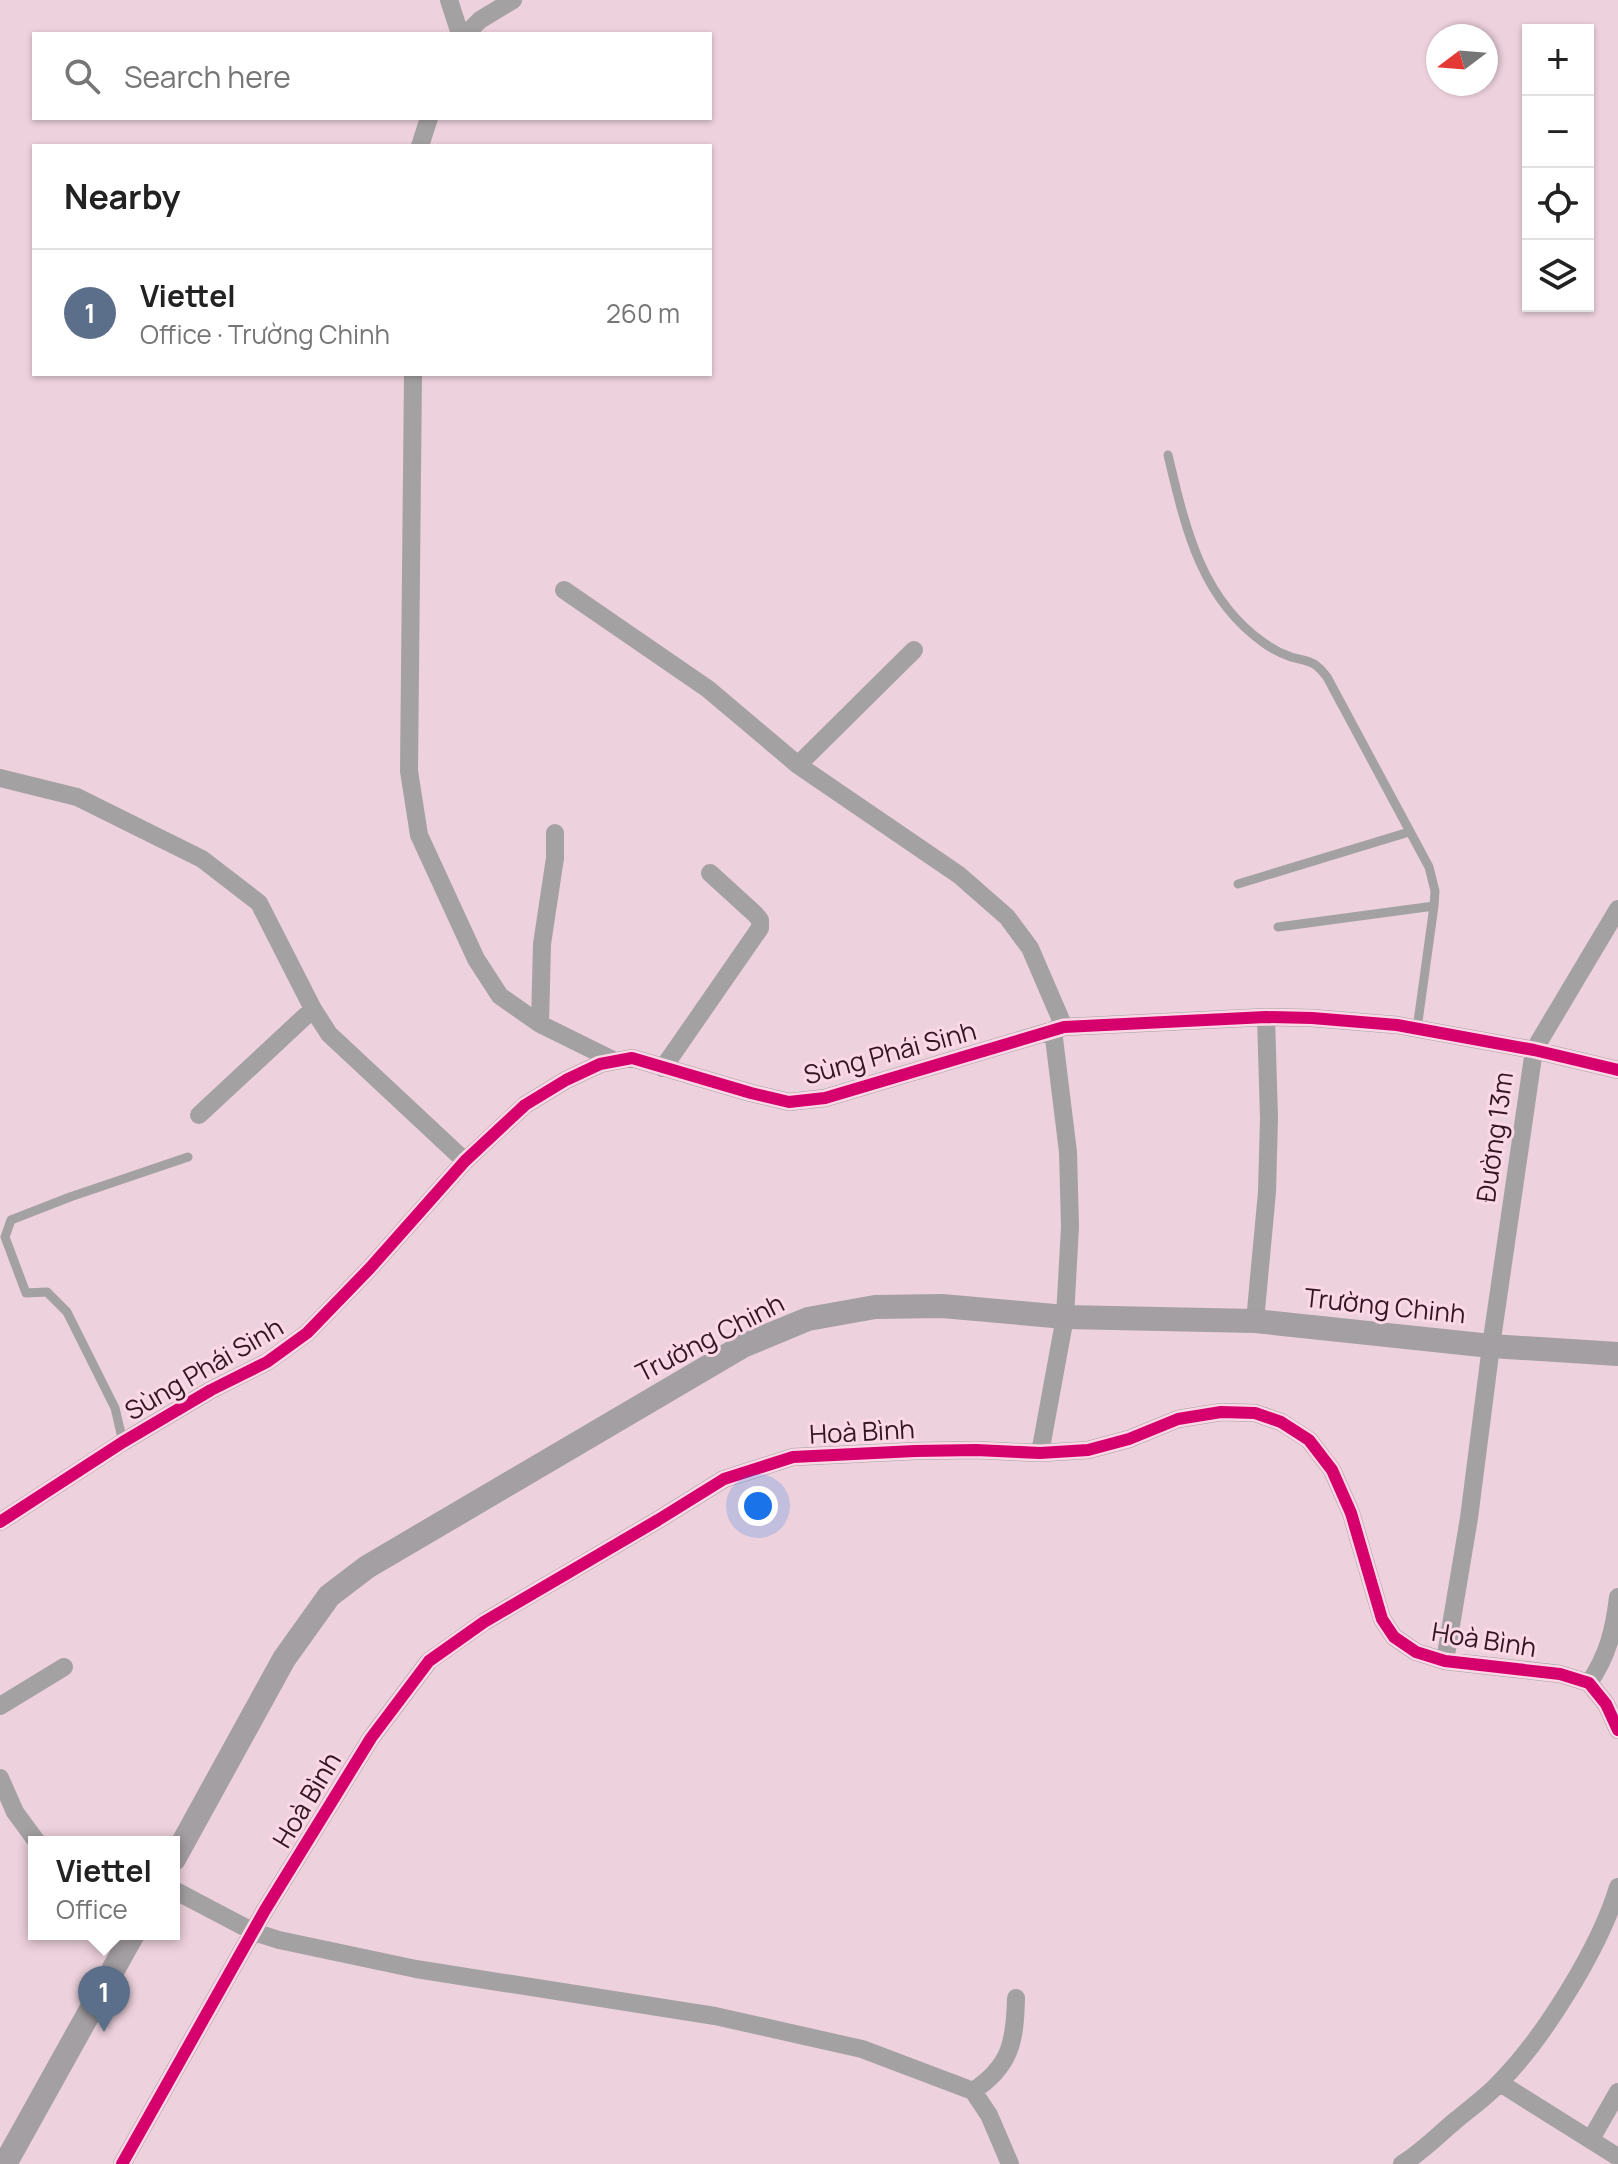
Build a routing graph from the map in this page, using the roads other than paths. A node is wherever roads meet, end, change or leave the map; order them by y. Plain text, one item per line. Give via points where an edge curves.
1 (449, 0) edge
2 (513, 0) edge
3 (462, 32) edge
4 (465, 32) edge
5 (428, 120) edge
6 (421, 144) edge
7 (413, 376) edge
8 (1168, 455) dead end
9 (564, 590) dead end
10 (914, 650) dead end
11 (798, 765) junction
12 (0, 778) edge
13 (1409, 832) junction
14 (555, 833) dead end
15 (710, 873) dead end
16 (1238, 884) dead end
17 (1434, 906) junction
18 (1618, 909) edge
19 (1278, 927) dead end
20 (313, 1009) junction
21 (1266, 1017) junction
22 (540, 1024) junction
23 (1058, 1028) junction
24 (1417, 1029) junction
25 (1534, 1050) junction
26 (615, 1061) junction
27 (663, 1068) junction
28 (1618, 1070) edge
29 (199, 1115) dead end
30 (188, 1157) dead end
31 (465, 1161) junction
32 (1065, 1317) junction
33 (1255, 1321) junction
34 (1491, 1346) junction
35 (1618, 1354) edge
36 (123, 1442) junction
37 (1040, 1453) junction
38 (0, 1522) edge
39 (1618, 1597) edge
40 (1445, 1661) junction
41 (64, 1667) dead end
42 (1589, 1683) junction
43 (0, 1706) edge
44 (1618, 1730) edge
45 (0, 1778) edge
46 (33, 1836) edge
47 (180, 1848) edge
48 (1618, 1887) edge
49 (180, 1893) edge
50 (254, 1932) junction
51 (130, 1940) edge
52 (1016, 1998) dead end
53 (1500, 2083) junction
54 (973, 2091) junction
55 (1618, 2092) edge
56 (1591, 2139) junction
57 (1618, 2157) edge
58 (5, 2164) edge
59 (122, 2164) edge
60 (1010, 2164) edge
61 (1402, 2164) edge

1 - 3 street
2 - 4 street
5 - 6 street
7 - 22 street via 409,771 419,835 476,959 500,996
8 - 13 lane via 1186,529 1211,587 1234,618 1265,643 1308,659 1327,677
9 - 11 street via 708,689
10 - 11 street
11 - 23 street via 959,875 1007,917 1030,948
12 - 20 street via 77,797 202,859 259,903
13 - 16 lane
13 - 17 lane via 1429,867
14 - 22 street via 542,944
15 - 27 street via 755,914 760,928
17 - 19 lane
17 - 24 lane
18 - 25 street, Đường 13m
20 - 29 street
20 - 31 street via 329,1034
21 - 23 street, Sùng Phái Sinh
21 - 24 street, Sùng Phái Sinh
21 - 33 street via 1267,1192
22 - 26 street
23 - 27 street, Sùng Phái Sinh via 825,1098 789,1102
23 - 32 street via 1070,1227
24 - 25 street, Sùng Phái Sinh
25 - 28 street, Sùng Phái Sinh
25 - 34 street, Đường 13m
26 - 27 street, Sùng Phái Sinh via 632,1058
26 - 31 street, Sùng Phái Sinh via 566,1080 525,1105
30 - 36 lane via 11,1220 5,1237 26,1293 47,1292 67,1312 115,1408
31 - 36 street, Sùng Phái Sinh via 307,1333 267,1362
32 - 33 street, Trường Chinh
32 - 37 street
32 - 47 street, Trường Chinh via 942,1306 875,1307 808,1319 743,1346 367,1567 329,1596 284,1659
33 - 34 street, Trường Chinh
34 - 35 street, Trường Chinh
34 - 40 street, Đường 13m
36 - 38 street, Sùng Phái Sinh
37 - 40 street, Hoà Bình via 1088,1450 1178,1419 1221,1412 1255,1413 1281,1422 1309,1440 1332,1470 1351,1513 1382,1619 1394,1637 1416,1652
37 - 50 street, Hoà Bình via 976,1450 793,1457 724,1479 484,1622 429,1661 371,1738
39 - 42 street via 1603,1663
40 - 42 street, Hoà Bình via 1560,1674
41 - 43 street
42 - 44 street
45 - 46 street
48 - 53 street via 1560,2002
49 - 50 street
50 - 54 street via 416,1969 715,2016 862,2049
50 - 59 street, Hoà Bình
51 - 58 street
52 - 54 street via 1006,2060
53 - 56 street
53 - 61 street
54 - 60 street
55 - 56 street
56 - 57 street

